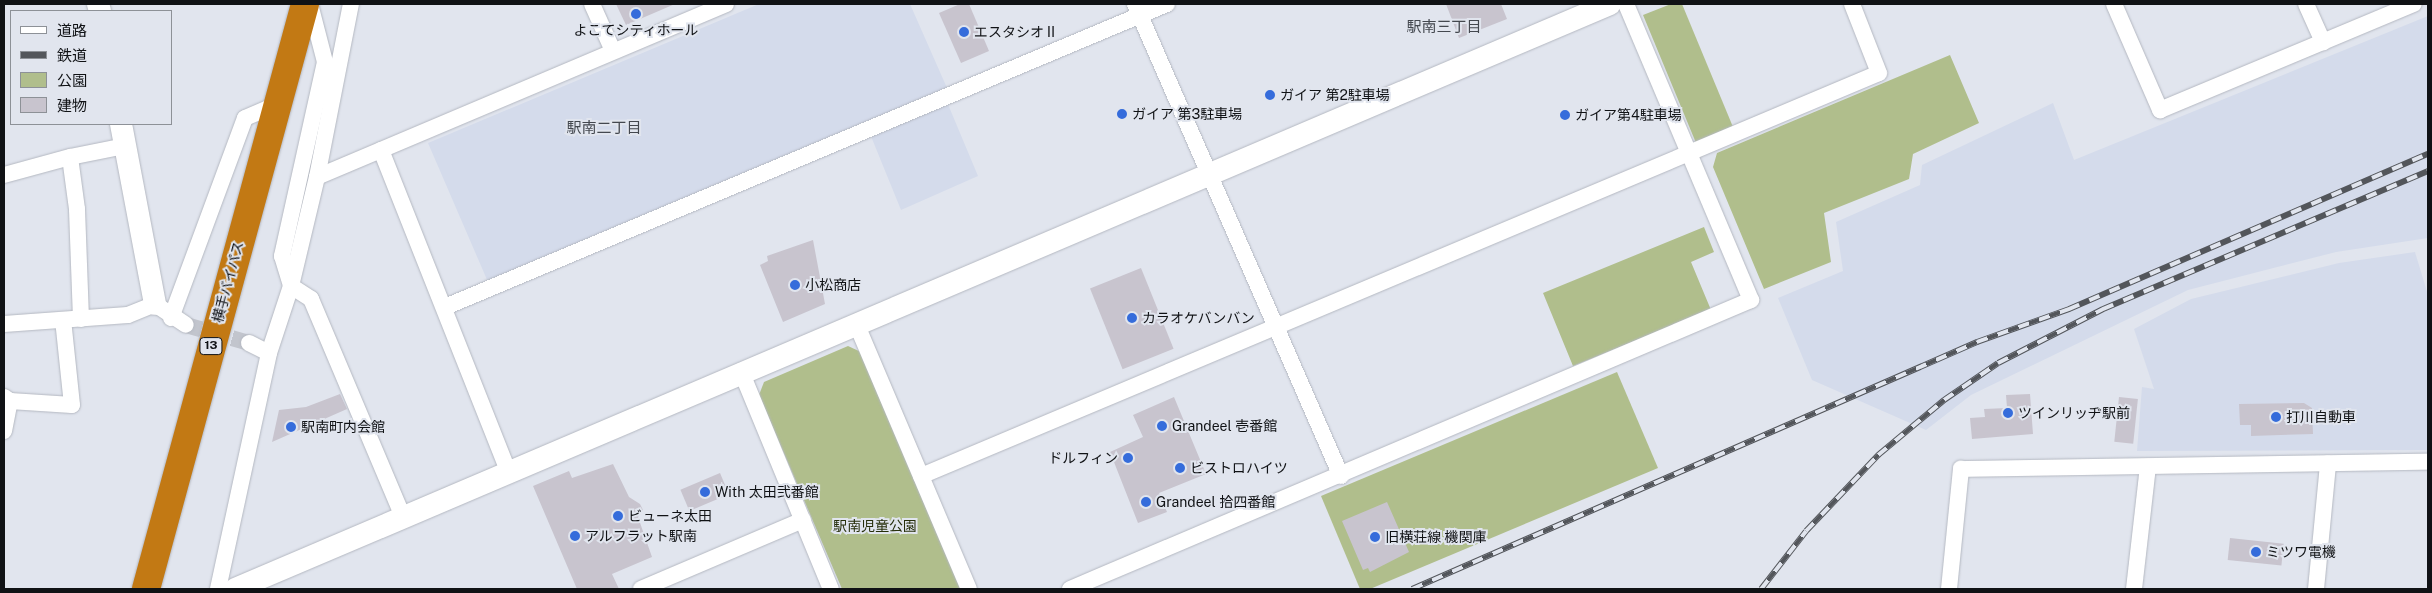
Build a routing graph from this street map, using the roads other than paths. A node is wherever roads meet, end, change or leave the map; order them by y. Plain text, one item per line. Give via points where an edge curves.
1 (305, 4) edge
2 (310, 4) edge
3 (351, 4) edge
4 (592, 4) edge
5 (726, 4) edge
6 (1167, 4) edge
7 (1610, 4) edge
8 (1626, 4) edge
9 (1852, 4) edge
10 (2114, 4) edge
11 (2306, 4) edge
12 (2414, 4) edge
13 (1137, 10) edge
14 (2323, 42) junction
15 (613, 51) junction
16 (278, 104) junction
17 (121, 125) edge
18 (125, 146) junction
19 (381, 150) junction
20 (1689, 154) junction
21 (70, 157) junction
22 (1209, 173) junction
23 (4, 175) edge
24 (317, 177) junction
25 (291, 286) junction
26 (445, 307) junction
27 (163, 311) junction
28 (81, 319) junction
29 (63, 320) junction
30 (856, 323) junction
31 (4, 324) edge
32 (186, 325) tunnel mouth
33 (1276, 327) junction
34 (249, 342) tunnel mouth
35 (270, 353) junction
36 (741, 371) junction
37 (7, 399) edge
38 (4, 431) edge
39 (2428, 462) edge
40 (2328, 464) junction
41 (2148, 467) junction
42 (508, 471) junction
43 (922, 476) junction
44 (1341, 476) junction
45 (403, 516) junction
46 (803, 520) junction
47 (267, 583) edge
48 (146, 589) edge
49 (218, 589) edge
50 (235, 589) edge
51 (641, 589) edge
52 (831, 589) edge
53 (969, 589) edge
54 (1070, 589) edge
55 (1949, 589) edge
56 (2134, 589) edge
57 (2316, 589) edge

1 - 16 highway, 横手バイパス / 13
2 - 25 street via 325,62 282,256
3 - 24 street
4 - 15 street
5 - 15 street
6 - 13 street
7 - 22 street
8 - 20 street
9 - 20 street via 1879,73
10 - 14 street via 2160,110
11 - 14 street
12 - 14 street
13 - 22 street
13 - 26 street
15 - 19 street
16 - 27 street via 245,118
16 - 48 highway, 横手バイパス / 13
17 - 18 street
18 - 21 street
18 - 27 street
19 - 24 street
19 - 26 street
20 - 33 street
20 - 44 street via 1751,300
21 - 23 street
21 - 28 street via 77,209
22 - 30 street
22 - 33 street
24 - 25 street
25 - 35 street
25 - 45 street via 311,299
26 - 42 street
27 - 28 street
27 - 32 street
28 - 29 street
29 - 31 street
29 - 37 street via 72,405
30 - 36 street
30 - 43 street
33 - 43 street
33 - 44 street
34 - 35 street
35 - 49 street
36 - 42 street
36 - 46 street
37 - 38 street
39 - 40 street
40 - 41 street
40 - 57 street
41 - 55 street via 1961,470
41 - 56 street
42 - 45 street
43 - 53 street
44 - 54 street
45 - 47 street
46 - 51 street
46 - 52 street
47 - 50 street

